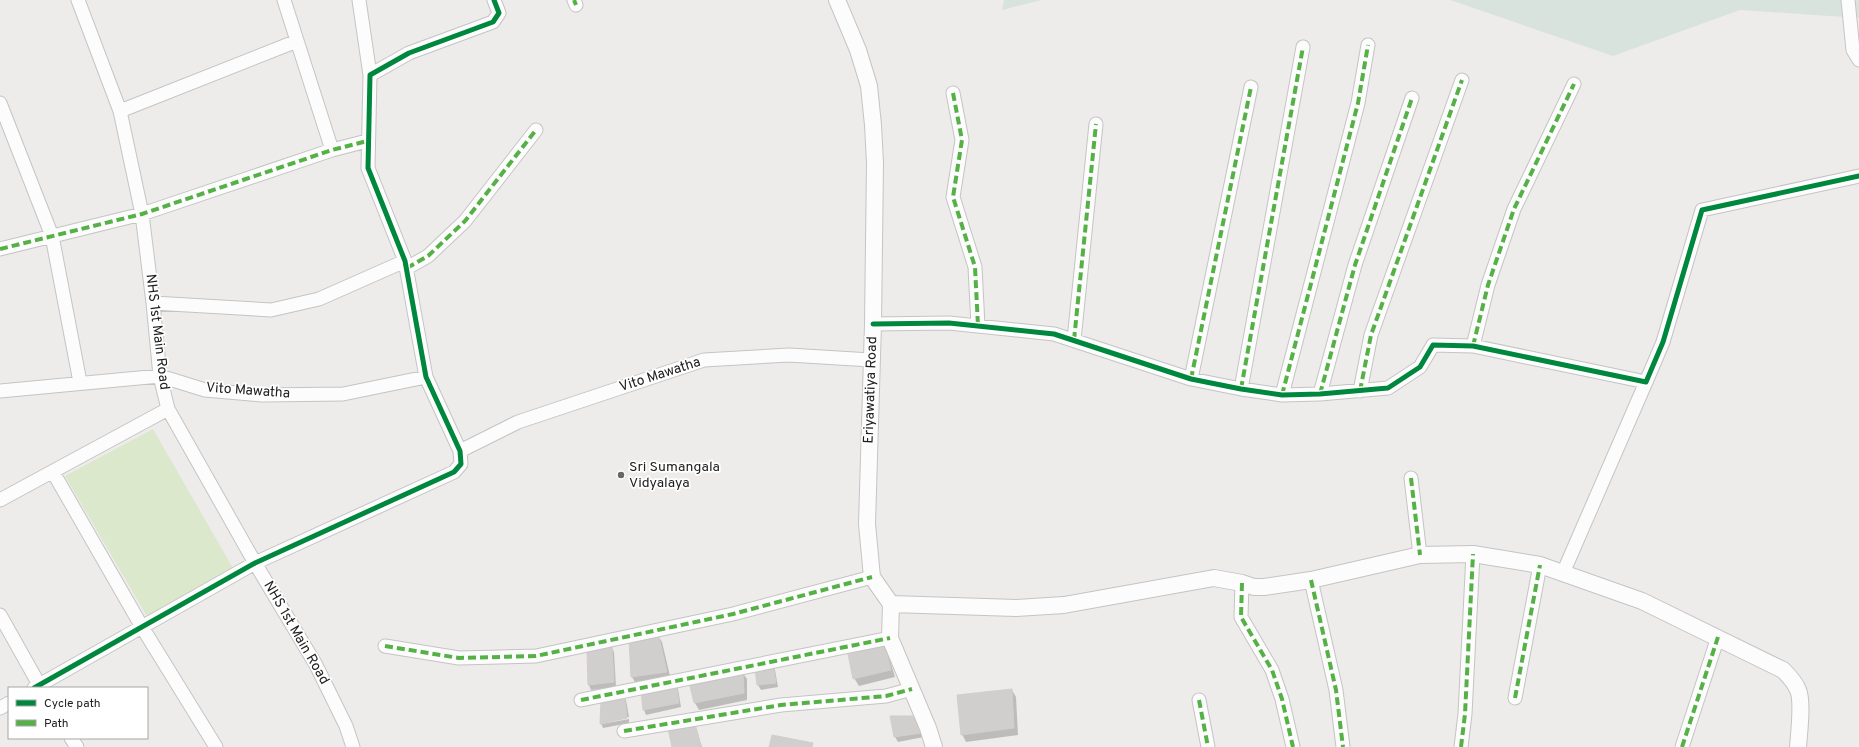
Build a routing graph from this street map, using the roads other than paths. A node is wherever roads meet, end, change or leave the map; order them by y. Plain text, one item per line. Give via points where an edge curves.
1 (79, 0) edge
2 (284, 0) edge
3 (359, 0) edge
4 (494, 0) edge
5 (837, 0) edge
6 (1848, 0) edge
7 (297, 41) junction
8 (1368, 45) dead end
9 (1303, 47) dead end
10 (1859, 60) edge
11 (370, 75) junction
12 (1462, 80) dead end
13 (1574, 84) dead end
14 (1251, 87) dead end
15 (953, 93) dead end
16 (1412, 98) dead end
17 (0, 103) edge
18 (120, 111) junction
19 (1096, 124) dead end
20 (536, 130) dead end
21 (367, 141) junction
22 (332, 150) junction
23 (1859, 176) edge
24 (142, 214) junction
25 (52, 236) junction
26 (0, 249) edge
27 (406, 264) junction
28 (153, 303) junction
29 (873, 324) junction
30 (978, 326) junction
31 (1074, 340) junction
32 (1473, 346) junction
33 (871, 360) junction
34 (160, 376) junction
35 (426, 377) junction
36 (1191, 379) junction
37 (80, 382) junction
38 (1646, 382) junction
39 (1241, 389) junction
40 (0, 391) edge
41 (1360, 391) junction
42 (1320, 394) junction
43 (1282, 395) junction
44 (168, 409) junction
45 (460, 451) junction
46 (53, 472) junction
47 (1411, 478) dead end
48 (0, 500) edge
49 (1473, 554) junction
50 (1420, 555) junction
51 (255, 563) junction
52 (1540, 565) junction
53 (1564, 573) junction
54 (872, 577) junction
55 (1311, 580) junction
56 (1242, 583) junction
57 (891, 604) junction
58 (0, 615) edge
59 (142, 627) junction
60 (1718, 637) junction
61 (890, 638) junction
62 (385, 646) dead end
63 (38, 687) edge
64 (912, 688) junction
65 (1515, 698) dead end
66 (581, 700) dead end
67 (1199, 700) dead end
68 (624, 731) dead end
69 (216, 747) edge
70 (353, 747) edge
71 (934, 747) edge
72 (1208, 747) edge
73 (1293, 747) edge
74 (1343, 747) edge
75 (1461, 747) edge
76 (1682, 747) edge
77 (1798, 747) edge

1 - 18 street, NHS 1st Main Road
2 - 7 street
3 - 11 street
4 - 11 street via 499,13 493,22 408,53
5 - 29 street, Eriyawatiya Road via 858,50 869,86 875,163
6 - 10 street via 1853,50
7 - 18 street
7 - 22 street
8 - 43 street via 1358,103
9 - 39 street
11 - 21 street
12 - 41 street via 1371,335
13 - 32 street via 1514,209 1488,285
14 - 36 street
15 - 30 street via 962,140 953,197 975,267
16 - 42 street via 1355,265
17 - 25 street
18 - 24 street, NHS 1st Main Road
19 - 31 street
20 - 27 street via 465,221 428,256
21 - 22 street
21 - 27 street via 368,168
22 - 24 street
23 - 38 street via 1702,210 1664,342
24 - 25 street
24 - 28 street, NHS 1st Main Road
25 - 26 street
25 - 37 street
27 - 28 street via 319,299 271,310
27 - 35 street
28 - 34 street, NHS 1st Main Road
29 - 30 street via 949,323
29 - 33 street, Eriyawatiya Road
30 - 31 street via 1054,334
31 - 36 street
32 - 38 street
32 - 41 street via 1433,345 1420,367 1388,388
33 - 45 street, Vito Mawatha via 789,355 704,360 518,422
33 - 54 street, Eriyawatiya Road via 867,524
34 - 35 street, Vito Mawatha via 205,390 262,395 343,394
34 - 37 street, Vito Mawatha
34 - 44 street, NHS 1st Main Road
35 - 45 street
36 - 39 street
37 - 40 street, Vito Mawatha
38 - 53 street
39 - 43 street
41 - 42 street
42 - 43 street
44 - 46 street
44 - 51 street, NHS 1st Main Road
45 - 51 street via 461,464 454,472
46 - 48 street
46 - 59 street
47 - 50 street
49 - 50 street
49 - 52 street
49 - 75 street
50 - 55 street
51 - 59 street
51 - 70 street, NHS 1st Main Road via 316,665 346,726
52 - 53 street
52 - 65 street
53 - 60 street via 1642,601
54 - 57 street, Eriyawatiya Road
54 - 62 street via 733,614 536,656 459,658
55 - 56 street via 1264,587
55 - 74 street via 1336,690
56 - 57 street via 1214,578 1064,605 1016,608
56 - 73 street via 1241,617 1272,670 1282,698
57 - 61 street
58 - 63 street
59 - 63 street
59 - 69 street
60 - 76 street
60 - 77 street via 1783,670 1793,680 1799,691
61 - 64 street
61 - 66 street
64 - 68 street via 886,696 781,705
64 - 71 street
67 - 72 street

